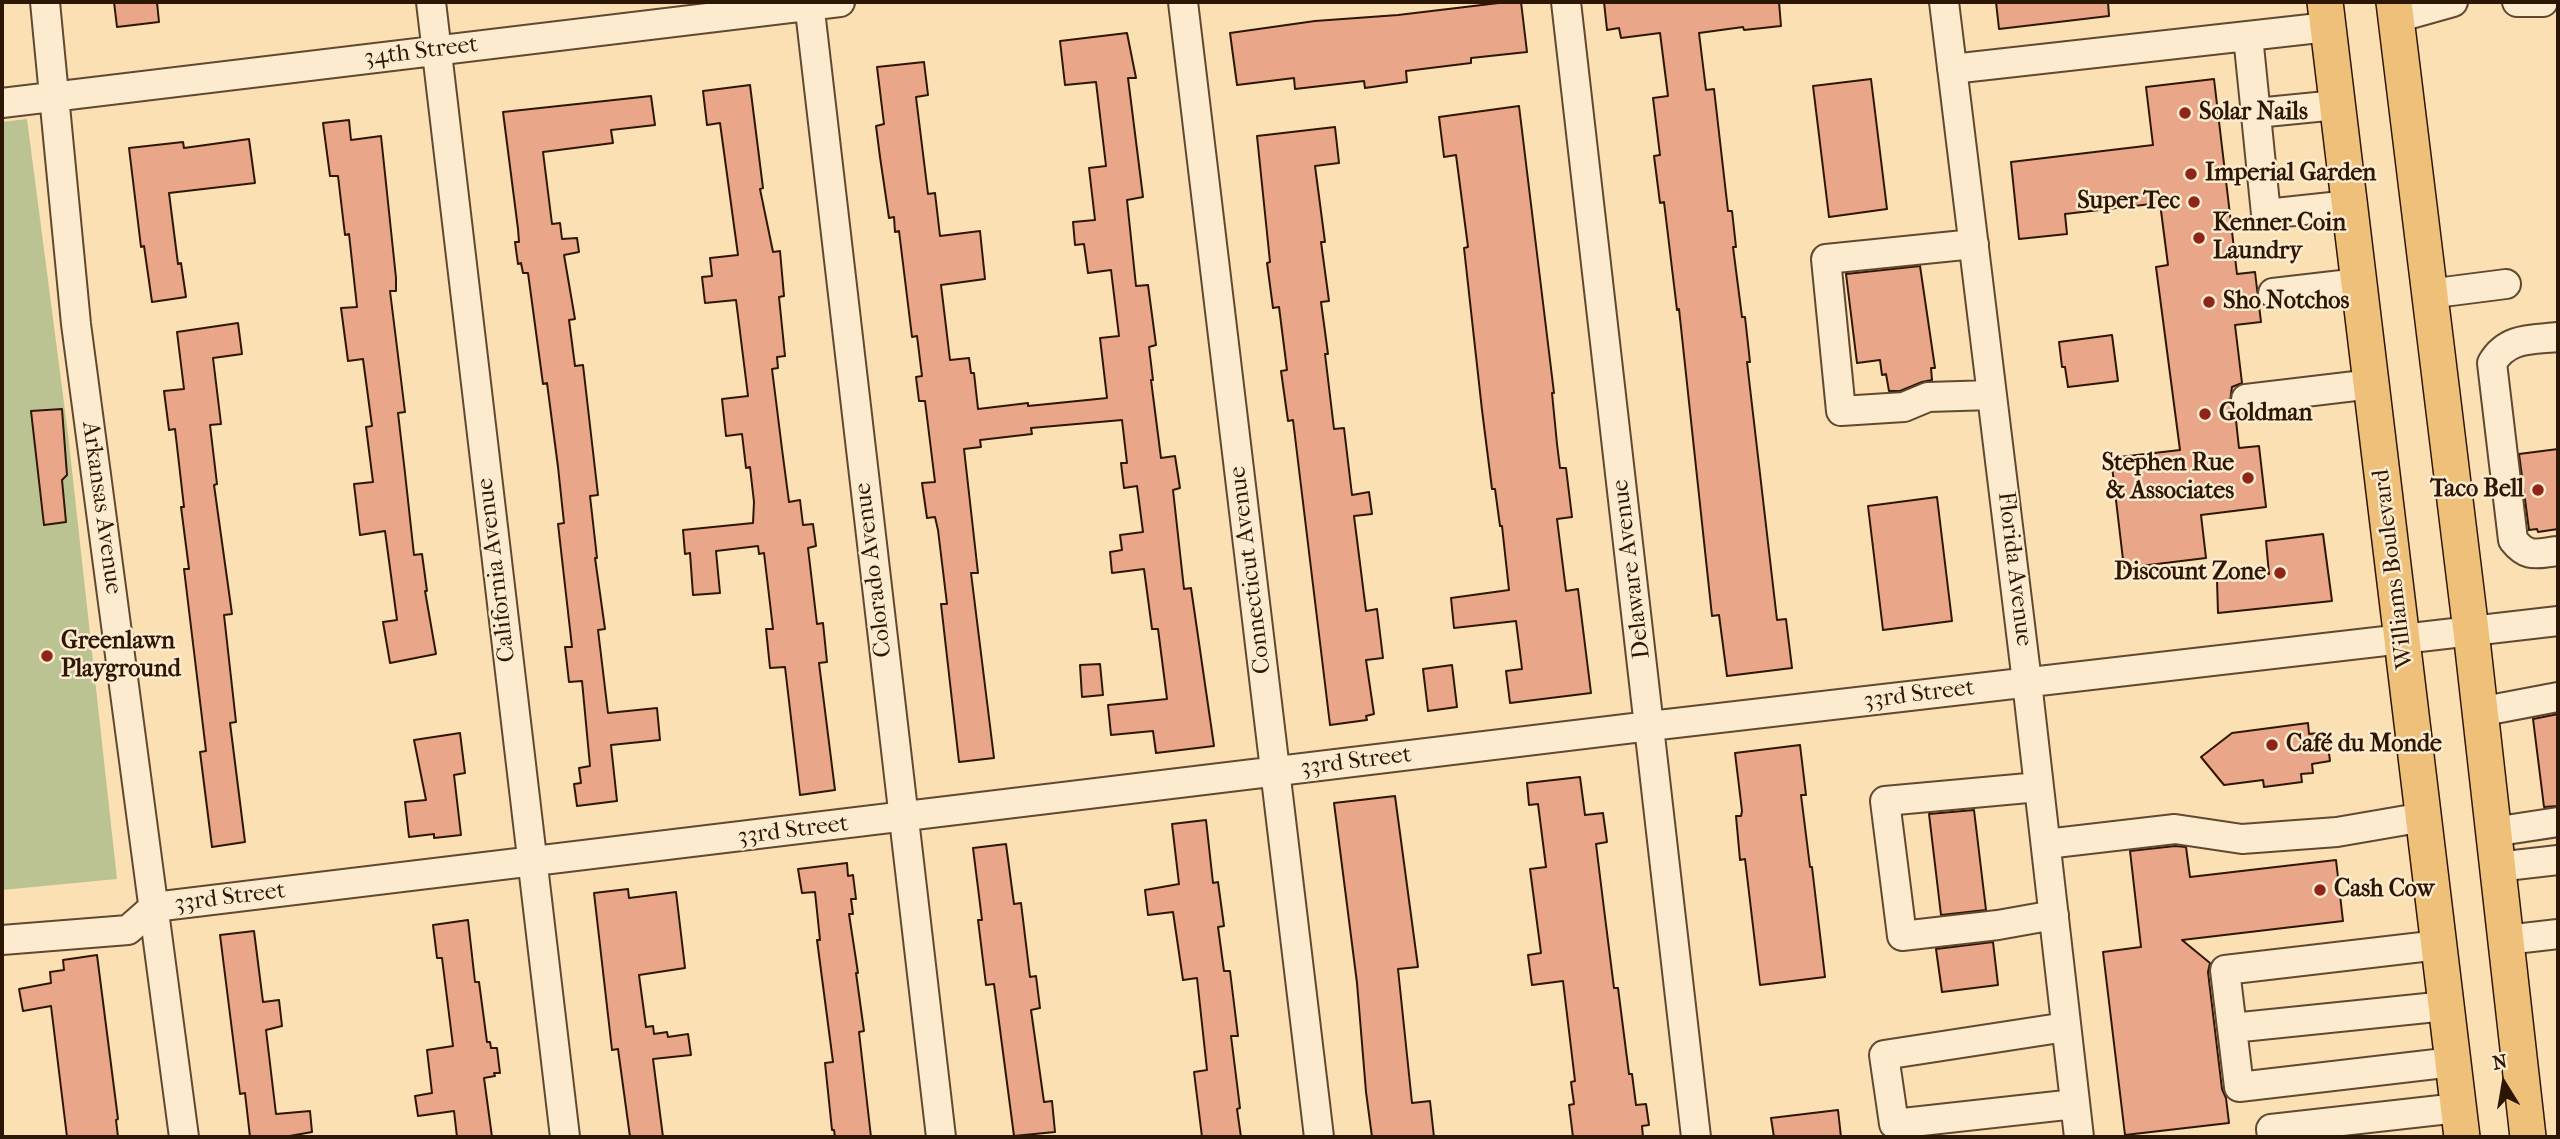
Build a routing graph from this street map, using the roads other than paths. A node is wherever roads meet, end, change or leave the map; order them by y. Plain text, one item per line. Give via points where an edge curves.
1 (45, 2) edge
2 (431, 2) edge
3 (840, 2) edge
4 (1183, 2) edge
5 (1566, 2) edge
6 (1944, 2) edge
7 (2453, 2) edge
8 (2517, 2) edge
9 (2543, 2) edge
10 (809, 4) edge
11 (2387, 7) edge
12 (2326, 14) edge
13 (2248, 36) junction
14 (437, 50) junction
15 (1952, 69) junction
16 (54, 97) junction
17 (2, 103) edge
18 (2337, 105) junction
19 (2256, 113) junction
20 (2350, 205) junction
21 (1974, 244) junction
22 (2359, 283) junction
23 (2507, 284) dead end
24 (2273, 293) dead end
25 (2428, 295) junction
26 (2558, 337) edge
27 (2372, 384) junction
28 (1992, 395) junction
29 (2246, 399) dead end
30 (2558, 551) edge
31 (2558, 621) edge
32 (2471, 631) junction
33 (2403, 639) junction
34 (2027, 682) junction
35 (2558, 697) edge
36 (2479, 712) junction
37 (1650, 726) junction
38 (1275, 772) junction
39 (2039, 787) junction
40 (2424, 817) junction
41 (903, 818) junction
42 (2558, 822) edge
43 (2493, 832) junction
44 (2046, 844) junction
45 (2558, 860) edge
46 (532, 863) junction
47 (2497, 867) junction
48 (154, 907) junction
49 (2054, 915) junction
50 (2558, 934) edge
51 (2, 940) edge
52 (2506, 940) junction
53 (2439, 945) junction
54 (2446, 1006) junction
55 (2066, 1027) junction
56 (2232, 1028) junction
57 (2453, 1062) junction
58 (2075, 1104) junction
59 (2460, 1122) edge
60 (184, 1137) edge
61 (565, 1137) edge
62 (941, 1137) edge
63 (1319, 1137) edge
64 (1696, 1137) edge
65 (2079, 1137) edge
66 (2272, 1137) edge
67 (2528, 1137) edge

1 - 16 street, Arkansas Avenue
2 - 14 street, California Avenue
3 - 10 street, 34th Street
4 - 38 street, Connecticut Avenue
5 - 37 street, Delaware Avenue
6 - 15 street, Florida Avenue
7 - 11 street
8 - 9 street
10 - 14 street, 34th Street
10 - 41 street, Colorado Avenue
11 - 25 main road via 2405,95
12 - 13 street
12 - 18 main road, Williams Boulevard
13 - 15 street
13 - 19 street
14 - 16 street, 34th Street
14 - 46 street, California Avenue
15 - 21 street, Florida Avenue
16 - 17 street, 34th Street
16 - 48 street, Arkansas Avenue via 76,324
18 - 19 street
18 - 20 main road, Williams Boulevard
19 - 20 street via 2266,214
20 - 22 main road, Williams Boulevard
21 - 28 street, Florida Avenue
21 - 28 street via 1826,259 1841,411 1904,407 1928,397
22 - 24 street
22 - 27 main road, Williams Boulevard
23 - 25 street
25 - 32 main road
26 - 30 street via 2516,342 2499,350 2492,363 2513,540 2522,552
27 - 29 street
27 - 33 main road, Williams Boulevard
28 - 34 street, Florida Avenue
31 - 32 street, 33rd Street
32 - 33 street, 33rd Street
32 - 36 main road
33 - 34 street, 33rd Street
33 - 40 main road, Williams Boulevard
34 - 37 street, 33rd Street
34 - 39 street, Florida Avenue
35 - 36 street
36 - 43 main road
37 - 38 street, 33rd Street
37 - 64 street, Delaware Avenue
38 - 41 street, 33rd Street
38 - 63 street, Connecticut Avenue
39 - 44 street, Florida Avenue
39 - 49 street via 1885,801 1902,936
40 - 44 street via 2337,832 2242,839 2175,829
40 - 53 main road, Williams Boulevard
41 - 46 street, 33rd Street
41 - 62 street, Colorado Avenue
42 - 43 street
43 - 47 main road
44 - 49 street, Florida Avenue
45 - 47 street
46 - 48 street, 33rd Street
46 - 61 street, California Avenue
47 - 52 main road
48 - 51 street via 128,930
48 - 60 street, Arkansas Avenue
49 - 55 street, Florida Avenue
50 - 52 street
52 - 67 main road
53 - 54 main road, Williams Boulevard
53 - 56 street via 2225,970
54 - 56 street
54 - 57 main road, Williams Boulevard
55 - 58 street, Florida Avenue
55 - 58 street via 1884,1055 1894,1124
56 - 57 street via 2239,1087
57 - 59 main road, Williams Boulevard
58 - 65 street, Florida Avenue
59 - 66 street via 2271,1129

